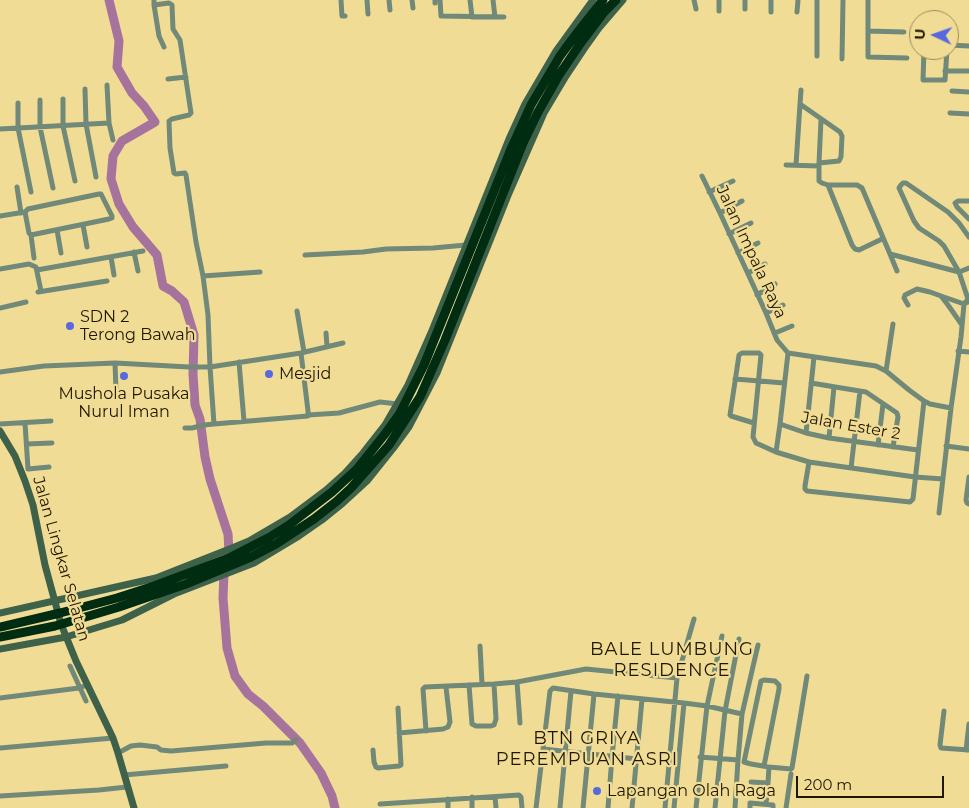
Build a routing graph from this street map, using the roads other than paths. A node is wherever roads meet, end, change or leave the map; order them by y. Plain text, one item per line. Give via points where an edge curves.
1 (367, 0) edge
2 (389, 0) edge
3 (412, 0) edge
4 (470, 0) edge
5 (494, 0) edge
6 (593, 0) edge
7 (603, 0) edge
8 (616, 0) edge
9 (622, 0) edge
10 (694, 0) edge
11 (719, 0) edge
12 (745, 0) edge
13 (771, 0) edge
14 (798, 0) edge
15 (817, 0) edge
16 (843, 0) edge
17 (868, 0) edge
18 (436, 1) edge
19 (154, 2) edge
20 (413, 8) dead end
21 (696, 9) dead end
22 (745, 9) dead end
23 (390, 10) dead end
24 (719, 11) dead end
25 (771, 12) dead end
26 (797, 12) dead end
27 (368, 14) dead end
28 (472, 17) junction
29 (495, 17) junction
30 (504, 18) dead end
31 (868, 31) junction
32 (904, 32) dead end
33 (164, 47) dead end
34 (816, 56) dead end
35 (907, 58) dead end
36 (842, 59) dead end
37 (924, 60) edge
38 (946, 60) edge
39 (945, 71) junction
40 (969, 71) edge
41 (186, 78) junction
42 (168, 79) dead end
43 (107, 86) dead end
44 (85, 89) dead end
45 (801, 90) dead end
46 (952, 92) dead end
47 (969, 92) edge
48 (63, 99) dead end
49 (40, 100) dead end
50 (18, 103) dead end
51 (800, 104) junction
52 (950, 113) dead end
53 (969, 114) edge
54 (821, 120) junction
55 (109, 123) junction
56 (86, 124) junction
57 (63, 126) junction
58 (40, 127) junction
59 (18, 128) junction
60 (0, 129) edge
61 (113, 140) dead end
62 (819, 164) junction
63 (786, 165) dead end
64 (796, 165) junction
65 (702, 176) dead end
66 (96, 177) dead end
67 (733, 181) dead end
68 (75, 182) dead end
69 (828, 184) junction
70 (17, 187) dead end
71 (52, 188) dead end
72 (31, 192) dead end
73 (709, 192) junction
74 (742, 201) dead end
75 (969, 201) edge
76 (23, 213) junction
77 (720, 213) junction
78 (0, 216) edge
79 (969, 219) edge
80 (750, 223) dead end
81 (83, 225) junction
82 (57, 230) junction
83 (730, 234) junction
84 (31, 235) junction
85 (969, 237) edge
86 (882, 239) junction
87 (758, 243) dead end
88 (466, 245) junction
89 (87, 247) dead end
90 (143, 251) dead end
91 (134, 252) junction
92 (61, 253) dead end
93 (738, 253) junction
94 (890, 254) junction
95 (304, 255) dead end
96 (111, 257) junction
97 (34, 258) dead end
98 (765, 264) dead end
99 (0, 268) edge
100 (969, 268) edge
101 (37, 270) junction
102 (138, 270) dead end
103 (896, 271) dead end
104 (260, 272) dead end
105 (959, 272) junction
106 (748, 273) junction
107 (114, 276) dead end
108 (203, 276) junction
109 (107, 281) dead end
110 (775, 284) dead end
111 (757, 295) junction
112 (940, 296) junction
113 (968, 301) edge
114 (26, 302) dead end
115 (908, 304) dead end
116 (783, 305) dead end
117 (0, 308) edge
118 (297, 311) dead end
119 (766, 313) junction
120 (893, 324) dead end
121 (792, 326) dead end
122 (962, 326) junction
123 (326, 333) dead end
124 (775, 333) junction
125 (344, 343) dead end
126 (328, 346) junction
127 (958, 351) junction
128 (302, 352) junction
129 (788, 352) junction
130 (969, 352) edge
131 (814, 357) junction
132 (239, 362) junction
133 (115, 363) junction
134 (210, 367) junction
135 (886, 371) junction
136 (0, 372) edge
137 (736, 379) junction
138 (759, 380) junction
139 (784, 383) junction
140 (810, 383) junction
141 (834, 387) junction
142 (116, 391) dead end
143 (860, 391) junction
144 (924, 401) junction
145 (398, 404) junction
146 (883, 404) junction
147 (951, 408) junction
148 (308, 415) junction
149 (51, 421) dead end
150 (244, 421) junction
151 (25, 422) junction
152 (754, 423) junction
153 (0, 424) edge
154 (214, 424) junction
155 (780, 424) junction
156 (185, 428) dead end
157 (0, 432) edge
158 (806, 433) junction
159 (829, 438) junction
160 (52, 442) dead end
161 (853, 442) junction
162 (26, 444) junction
163 (878, 445) junction
164 (946, 446) junction
165 (893, 447) junction
166 (969, 449) edge
167 (918, 450) junction
168 (776, 452) junction
169 (808, 462) junction
170 (49, 467) dead end
171 (851, 468) junction
172 (915, 477) junction
173 (969, 477) edge
174 (943, 479) junction
175 (969, 504) edge
176 (939, 513) dead end
177 (252, 560) junction
178 (224, 568) junction
179 (55, 602) junction
180 (0, 613) edge
181 (694, 619) dead end
182 (0, 627) edge
183 (722, 636) dead end
184 (0, 637) edge
185 (66, 637) junction
186 (739, 639) dead end
187 (758, 645) dead end
188 (480, 646) dead end
189 (0, 649) edge
190 (70, 666) dead end
191 (807, 676) dead end
192 (677, 678) junction
193 (517, 682) junction
194 (482, 684) junction
195 (494, 684) junction
196 (87, 685) junction
197 (469, 685) junction
198 (446, 687) junction
199 (79, 688) junction
200 (571, 691) junction
201 (594, 694) junction
202 (618, 696) junction
203 (0, 698) edge
204 (642, 699) junction
205 (86, 701) dead end
206 (675, 702) junction
207 (684, 703) junction
208 (706, 706) junction
209 (398, 708) dead end
210 (725, 710) junction
211 (944, 711) dead end
212 (742, 714) junction
213 (520, 723) dead end
214 (969, 724) edge
215 (426, 731) junction
216 (399, 732) junction
217 (113, 738) junction
218 (296, 740) dead end
219 (0, 748) edge
220 (543, 749) junction
221 (372, 750) dead end
222 (967, 750) edge
223 (565, 751) junction
224 (118, 753) junction
225 (588, 753) junction
226 (612, 756) junction
227 (700, 757) junction
228 (720, 758) junction
229 (636, 759) junction
230 (738, 760) junction
231 (226, 766) dead end
232 (767, 766) junction
233 (790, 774) dead end
234 (124, 775) junction
235 (751, 782) dead end
236 (768, 783) junction
237 (127, 787) junction
238 (0, 796) edge
239 (472, 797) junction
240 (495, 797) junction
241 (448, 799) junction
242 (425, 800) junction
243 (380, 804) dead end
244 (766, 804) junction
245 (393, 805) edge
246 (402, 805) edge
247 (134, 808) edge
248 (425, 808) edge
249 (448, 808) edge
250 (472, 808) edge
251 (496, 808) edge
252 (522, 808) edge
253 (536, 808) edge
254 (560, 808) edge
255 (583, 808) edge
256 (608, 808) edge
257 (632, 808) edge
258 (665, 808) edge
259 (674, 808) edge
260 (696, 808) edge
261 (716, 808) edge
262 (735, 808) edge
263 (750, 808) edge
264 (773, 808) edge
265 (786, 808) edge

1 - 27 street
2 - 23 street
3 - 20 street
4 - 28 street
5 - 29 street
6 - 88 street via 556,51 525,104
7 - 178 highway via 560,56 531,105 510,149 424,365 386,434 357,469 332,492
8 - 177 highway via 580,44 538,112 420,397 404,422 389,445 338,500
9 - 177 street via 584,49 544,113 437,373 409,427 367,481 343,503 299,536
10 - 21 street
11 - 24 street
12 - 22 street
13 - 25 street
14 - 26 street
15 - 34 street
16 - 36 street
17 - 31 street
18 - 28 street via 441,16
19 - 33 street
19 - 41 street via 171,4 173,29 180,40
28 - 29 street
29 - 30 street
31 - 32 street
31 - 35 street via 868,58
37 - 39 street via 923,80 945,80
38 - 39 street
39 - 40 street
41 - 42 street
41 - 108 street via 191,113 169,121 170,148 174,173 186,175
43 - 55 street
44 - 56 street
45 - 51 street
46 - 47 street
48 - 57 street
49 - 58 street
50 - 59 street
51 - 54 street
51 - 64 street
52 - 53 street
54 - 62 street
54 - 62 street via 842,136 839,161
55 - 56 street
55 - 61 street
56 - 57 street
56 - 66 street
57 - 58 street
57 - 68 street
58 - 59 street
58 - 71 street
59 - 60 street
59 - 72 street
62 - 64 street
62 - 69 street via 820,181
63 - 64 street
65 - 73 street, Jalan Impala Raya
67 - 73 street
69 - 86 street via 854,184 862,188
69 - 86 street via 855,249
70 - 76 street
73 - 77 street, Jalan Impala Raya
74 - 77 street
75 - 79 street via 958,200 955,203
76 - 78 street
76 - 81 street via 28,209 101,194 112,218
76 - 84 street
77 - 83 street, Jalan Impala Raya
80 - 83 street
81 - 82 street
81 - 89 street
82 - 84 street
82 - 92 street
83 - 93 street, Jalan Impala Raya
84 - 97 street
85 - 105 street via 948,212 906,183 901,185 914,221 941,243
86 - 94 street
87 - 93 street
88 - 95 street
88 - 145 street
90 - 91 street
91 - 96 street
91 - 102 street
93 - 106 street, Jalan Impala Raya
94 - 103 street
94 - 105 street
96 - 101 street
96 - 107 street
98 - 106 street
99 - 101 street via 29,264
100 - 105 street
101 - 109 street via 40,292
104 - 108 street
105 - 113 street
106 - 111 street, Jalan Impala Raya
108 - 134 street
110 - 111 street
111 - 119 street, Jalan Impala Raya
112 - 113 street
112 - 115 street via 917,289 905,295
112 - 122 street
113 - 122 street
114 - 117 street
116 - 119 street
118 - 128 street
119 - 124 street, Jalan Impala Raya
120 - 135 street
121 - 124 street
122 - 127 street
123 - 126 street
124 - 129 street, Jalan Impala Raya
125 - 126 street
126 - 128 street
127 - 130 street
127 - 147 street
128 - 132 street
128 - 148 street
129 - 131 street
129 - 139 street
131 - 135 street via 876,366
131 - 140 street
132 - 134 street
132 - 150 street
133 - 134 street
133 - 136 street via 44,366
133 - 142 street
134 - 154 street
135 - 144 street
137 - 138 street
137 - 138 street via 742,353 761,356
137 - 152 street via 730,415
138 - 139 street
138 - 152 street
139 - 155 street
140 - 141 street
140 - 158 street
141 - 143 street
141 - 159 street
143 - 146 street
143 - 161 street
144 - 147 street
144 - 167 street
145 - 148 street via 380,402 339,413
145 - 179 street via 363,453 326,490 275,526 249,541 156,578
146 - 163 street
146 - 165 street via 898,415
147 - 164 street
148 - 150 street
149 - 151 street
150 - 154 street
151 - 153 street
151 - 162 street
152 - 168 street via 756,443
154 - 156 street
155 - 158 street, Jalan Ester 2
155 - 168 street
157 - 179 street, Jalan Lingkar Selatan via 26,481
158 - 159 street, Jalan Ester 2
159 - 161 street, Jalan Ester 2
160 - 162 street
161 - 163 street, Jalan Ester 2
161 - 171 street
162 - 170 street via 28,469
163 - 165 street, Jalan Ester 2
164 - 166 street
164 - 174 street
165 - 167 street, Jalan Ester 2
167 - 172 street
168 - 169 street
169 - 171 street
169 - 172 street via 807,491 909,502 913,499
171 - 172 street
172 - 174 street
173 - 175 street via 966,500
174 - 176 street
177 - 178 highway
178 - 182 highway
178 - 184 highway via 157,595 59,625
178 - 185 street via 122,620
179 - 180 street
179 - 185 street, Jalan Lingkar Selatan
181 - 192 street
183 - 208 street
185 - 189 street
185 - 196 street, Jalan Lingkar Selatan
186 - 210 street
187 - 212 street
188 - 194 street
190 - 199 street
191 - 232 street via 792,768
192 - 193 street via 586,669
192 - 206 street
193 - 195 street
193 - 213 street
194 - 195 street
194 - 197 street
195 - 197 street via 496,719 491,726 472,724
196 - 199 street
196 - 217 street, Jalan Lingkar Selatan
197 - 198 street
198 - 215 street via 449,725
198 - 215 street via 423,689
199 - 203 street
199 - 205 street
200 - 201 street
200 - 220 street via 554,688 550,691
200 - 223 street
201 - 202 street
201 - 225 street
202 - 204 street
202 - 226 street
204 - 206 street
204 - 229 street
206 - 207 street
206 - 258 street
207 - 208 street
207 - 259 street
208 - 210 street
208 - 227 street
209 - 216 street
210 - 212 street
210 - 228 street
211 - 222 street via 941,748
212 - 230 street
214 - 222 street
215 - 216 street
216 - 221 street via 400,766 376,767
217 - 219 street
217 - 224 street, Jalan Lingkar Selatan
218 - 224 street via 292,743 170,751 157,746 131,746
220 - 223 street
220 - 253 street
223 - 225 street
223 - 254 street
224 - 234 street, Jalan Lingkar Selatan
225 - 226 street
225 - 255 street
226 - 229 street
226 - 256 street
227 - 228 street
227 - 260 street
228 - 230 street
228 - 261 street
229 - 257 street
230 - 262 street
231 - 234 street
232 - 232 street via 779,685 775,681 764,680 760,682 743,759 746,763
232 - 236 street
233 - 265 street
234 - 237 street, Jalan Lingkar Selatan
235 - 236 street
236 - 244 street
237 - 238 street
237 - 247 street, Jalan Lingkar Selatan
239 - 240 street
239 - 241 street
239 - 250 street
240 - 251 street
240 - 252 street via 519,795
241 - 242 street
241 - 249 street
242 - 246 street
242 - 248 street
243 - 245 street
244 - 263 street via 750,803
244 - 264 street via 773,805
245 - 246 street

